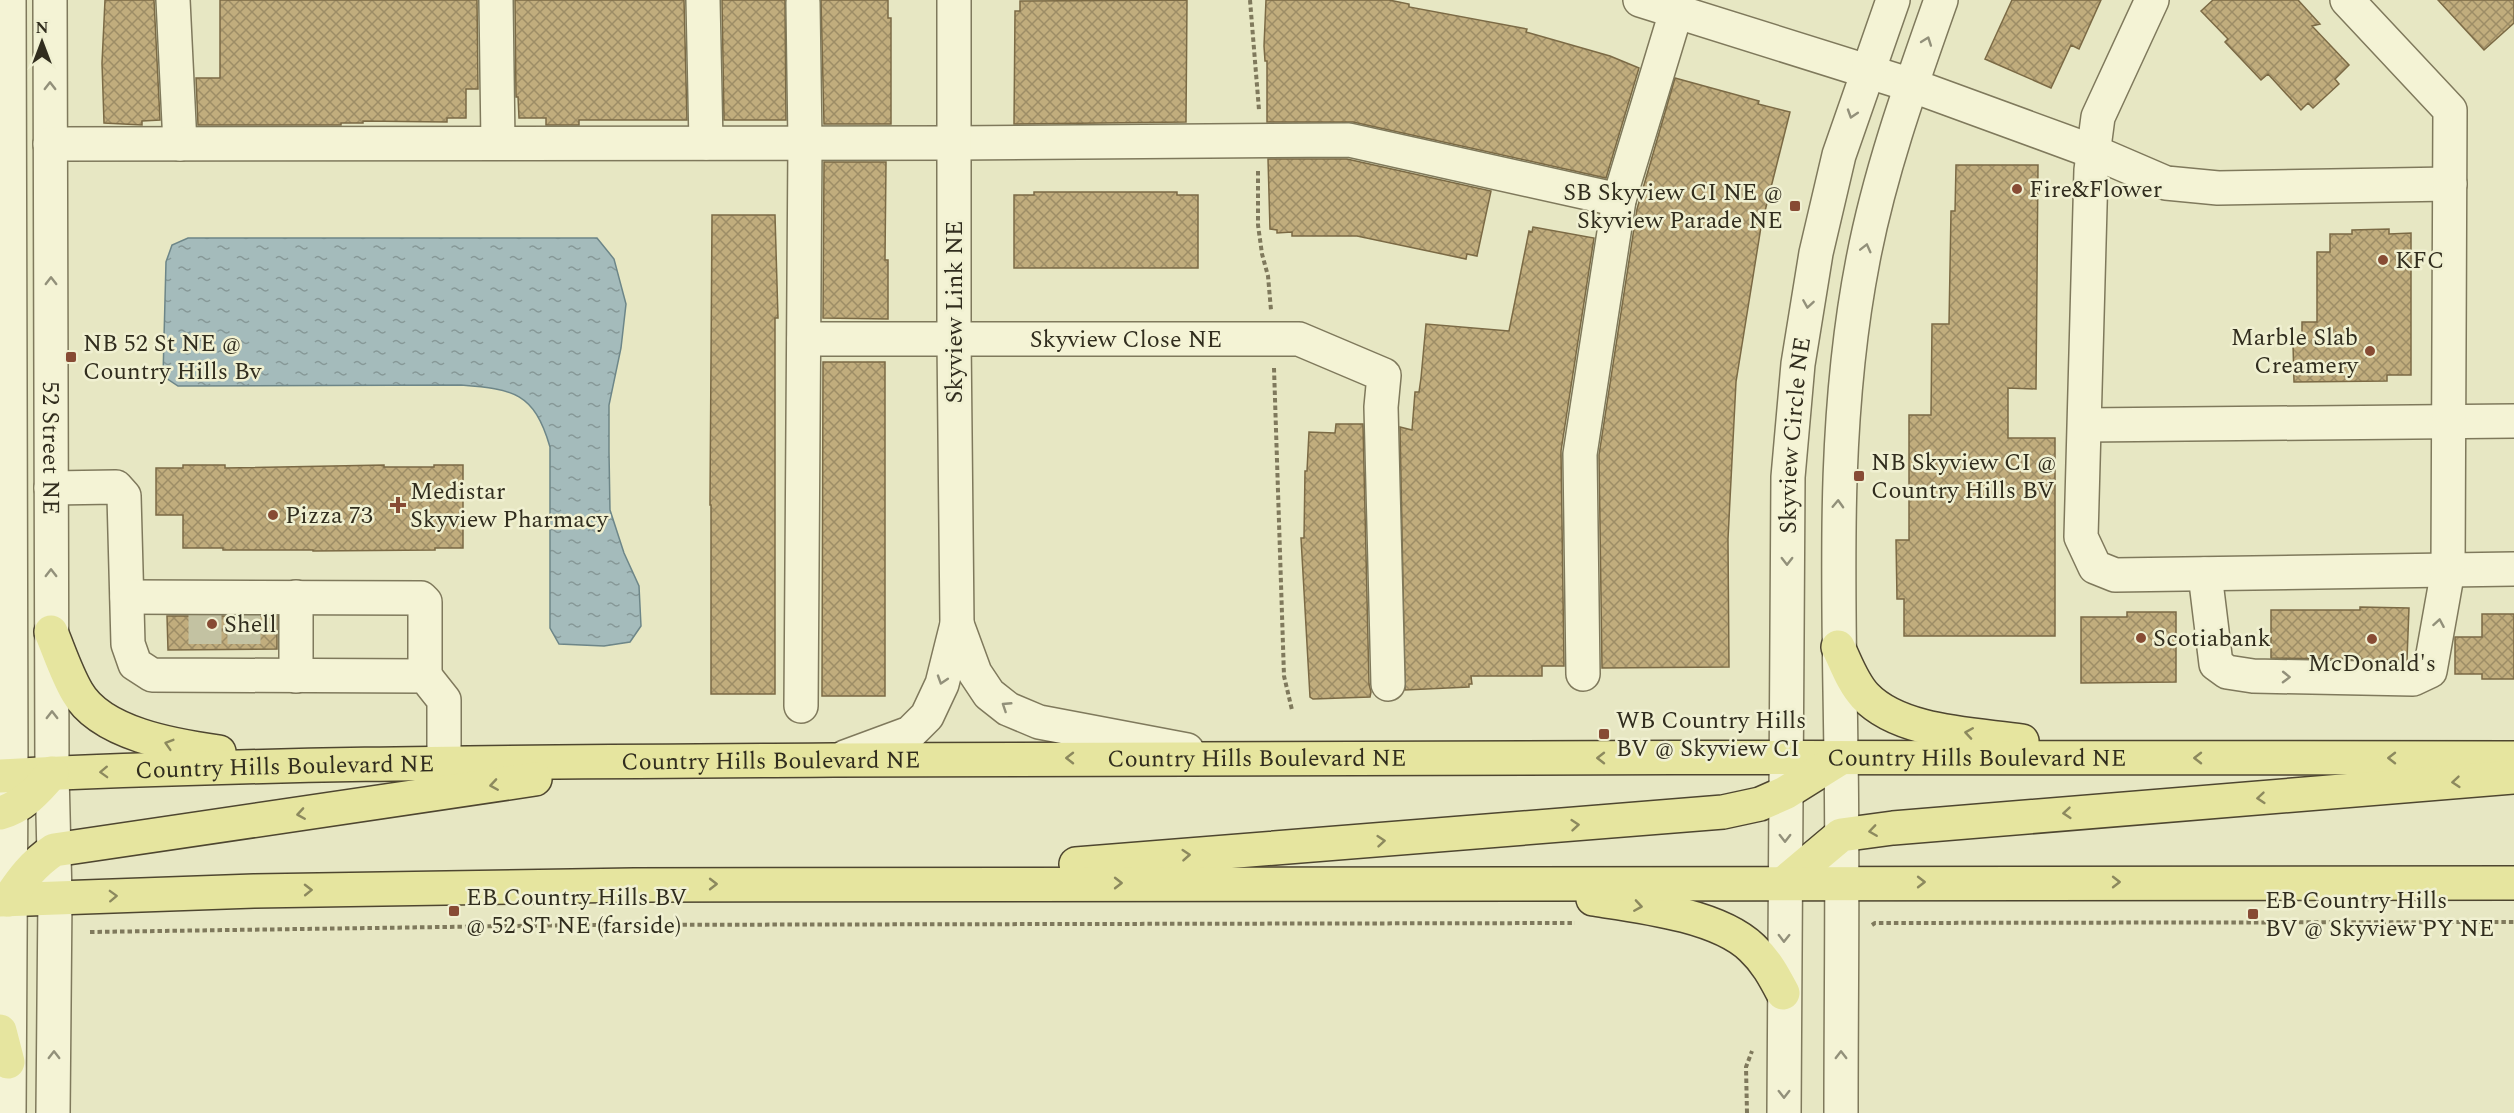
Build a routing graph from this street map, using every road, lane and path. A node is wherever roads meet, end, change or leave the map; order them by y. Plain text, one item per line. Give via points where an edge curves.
1 (9, 0) edge
2 (50, 0) edge
3 (173, 0) edge
4 (496, 0) edge
5 (703, 0) edge
6 (954, 0) edge
7 (1640, 0) edge
8 (1893, 0) edge
9 (1941, 0) edge
10 (2152, 0) edge
11 (2347, 0) edge
12 (803, 3) dead end
13 (1676, 12) junction
14 (1866, 71) junction
15 (1911, 86) junction
16 (498, 143) junction
17 (706, 143) junction
18 (805, 143) junction
19 (954, 143) junction
20 (50, 144) junction
21 (180, 144) junction
22 (2094, 152) junction
23 (2450, 184) junction
24 (1619, 200) junction
25 (954, 338) junction
26 (804, 339) junction
27 (1286, 339) junction
28 (2514, 421) edge
29 (2448, 422) junction
30 (2085, 425) junction
31 (51, 488) junction
32 (2514, 569) edge
33 (2448, 570) junction
34 (2215, 573) junction
35 (127, 597) junction
36 (296, 597) junction
37 (957, 624) junction
38 (51, 632) junction
39 (1838, 647) junction
40 (1583, 674) dead end
41 (296, 676) junction
42 (425, 676) junction
43 (1388, 684) dead end
44 (801, 706) dead end
45 (1292, 710) dead end
46 (1225, 758) junction
47 (1786, 758) junction
48 (1841, 758) junction
49 (2131, 758) junction
50 (2514, 758) edge
51 (656, 760) junction
52 (835, 760) junction
53 (444, 763) junction
54 (310, 765) junction
55 (52, 773) junction
56 (6, 776) edge
57 (2514, 777) edge
58 (1785, 793) junction
59 (5, 812) edge
60 (1841, 835) junction
61 (54, 850) junction
62 (1785, 882) junction
63 (1841, 882) junction
64 (1497, 883) junction
65 (2514, 883) edge
66 (835, 884) junction
67 (55, 897) junction
68 (4, 900) edge
69 (2514, 922) edge
70 (1585, 923) dead end
71 (1841, 926) junction
72 (90, 932) dead end
73 (1783, 993) junction
74 (1755, 1044) dead end
75 (4, 1047) edge
76 (9, 1113) edge
77 (53, 1113) edge
78 (1747, 1113) edge
79 (1784, 1113) edge
80 (1841, 1113) edge

1 - 56 street, 52 Street NE
20 -> 2 street, 52 Street NE
3 - 21 street
4 - 16 street
5 - 17 street
6 - 19 street, Skyview Link NE
7 - 13 street
8 - 14 street, Skyview Circle NE
15 -> 9 street, Skyview Circle NE
10 - 22 street via 2098,117
11 - 23 street via 2450,110
12 - 18 street
13 - 14 street
13 - 24 street
14 - 15 street
14 -> 47 street, Skyview Circle NE via 1839,155 1818,242 1798,364 1788,477
15 - 22 street
39 -> 15 street, Skyview Circle NE via 1837,527 1848,361 1863,259
16 - 17 street
16 - 21 street
17 - 18 street
18 - 19 street
18 - 26 street
19 - 24 street via 1350,140
19 - 25 street, Skyview Link NE
20 - 21 street
31 -> 20 street, 52 Street NE
22 - 23 street via 2166,183 2218,188
22 - 30 street
23 - 29 street
24 - 40 street via 1580,454
25 - 26 street, Skyview Close NE
25 - 27 street, Skyview Close NE
25 - 37 street, Skyview Link NE
26 - 44 street
27 - 43 street via 1384,375 1381,407
27 - 45 path via 1284,676
28 - 29 street
29 - 30 street
29 - 33 street
30 - 34 street via 2081,537 2095,567 2115,574
31 - 35 street via 116,487 124,496
38 -> 31 street, 52 Street NE
32 - 33 street
33 - 34 street
34 -> 33 street via 2233,656 2253,676 2413,679 2430,671
35 - 36 street via 244,604
35 - 41 street via 128,644 135,664 152,675 205,662 244,662
36 - 41 street
36 - 42 street via 420,598 425,602
46 -> 37 street, Skyview Link NE via 1039,722 1008,709 989,694 975,674
37 -> 52 street, Skyview Link NE via 942,684 927,716 910,733
54 -> 38 main road via 176,747 118,727 78,694
55 -> 38 street, 52 Street NE
39 - 48 street, Skyview Circle NE
49 -> 39 main road via 1901,720 1864,696
41 - 42 street
42 - 53 street via 444,700
47 -> 46 main road, Country Hills Boulevard NE
46 -> 52 main road, Country Hills Boulevard NE
47 - 48 main road, Country Hills Boulevard NE
47 - 58 street, Skyview Circle NE
48 - 49 main road, Country Hills Boulevard NE
48 - 58 main road
48 - 60 street, Skyview Circle NE
50 -> 49 main road, Country Hills Boulevard NE
51 - 52 main road, Country Hills Boulevard NE
51 - 53 main road, Country Hills Boulevard NE
51 -> 61 main road
53 - 54 main road, Country Hills Boulevard NE
54 -> 55 main road, Country Hills Boulevard NE
55 - 56 main road, Country Hills Boulevard NE
55 - 59 main road via 30,797
55 - 61 street, 52 Street NE
56 - 59 street, 52 Street NE
57 -> 60 main road
58 -> 62 street, Skyview Circle NE
66 -> 58 main road via 1723,812 1760,804
59 - 68 street, 52 Street NE
60 - 62 main road
60 - 63 street, Skyview Circle NE
61 - 67 street, 52 Street NE
61 - 68 main road via 31,868
62 - 63 main road
62 - 64 main road
62 -> 73 street, Skyview Circle NE
63 -> 65 main road
63 - 71 street, Skyview Circle NE
66 -> 64 main road
64 -> 73 main road via 1661,909 1711,924 1750,945 1769,966
67 -> 66 main road
67 - 68 main road
77 -> 67 street, 52 Street NE
68 - 75 street, 52 Street NE
69 - 71 path via 1875,923 1865,929
70 - 72 path via 582,925
80 -> 71 street, Skyview Circle NE
73 -> 79 street, Skyview Circle NE
74 - 78 path via 1746,1067
75 - 76 street, 52 Street NE

